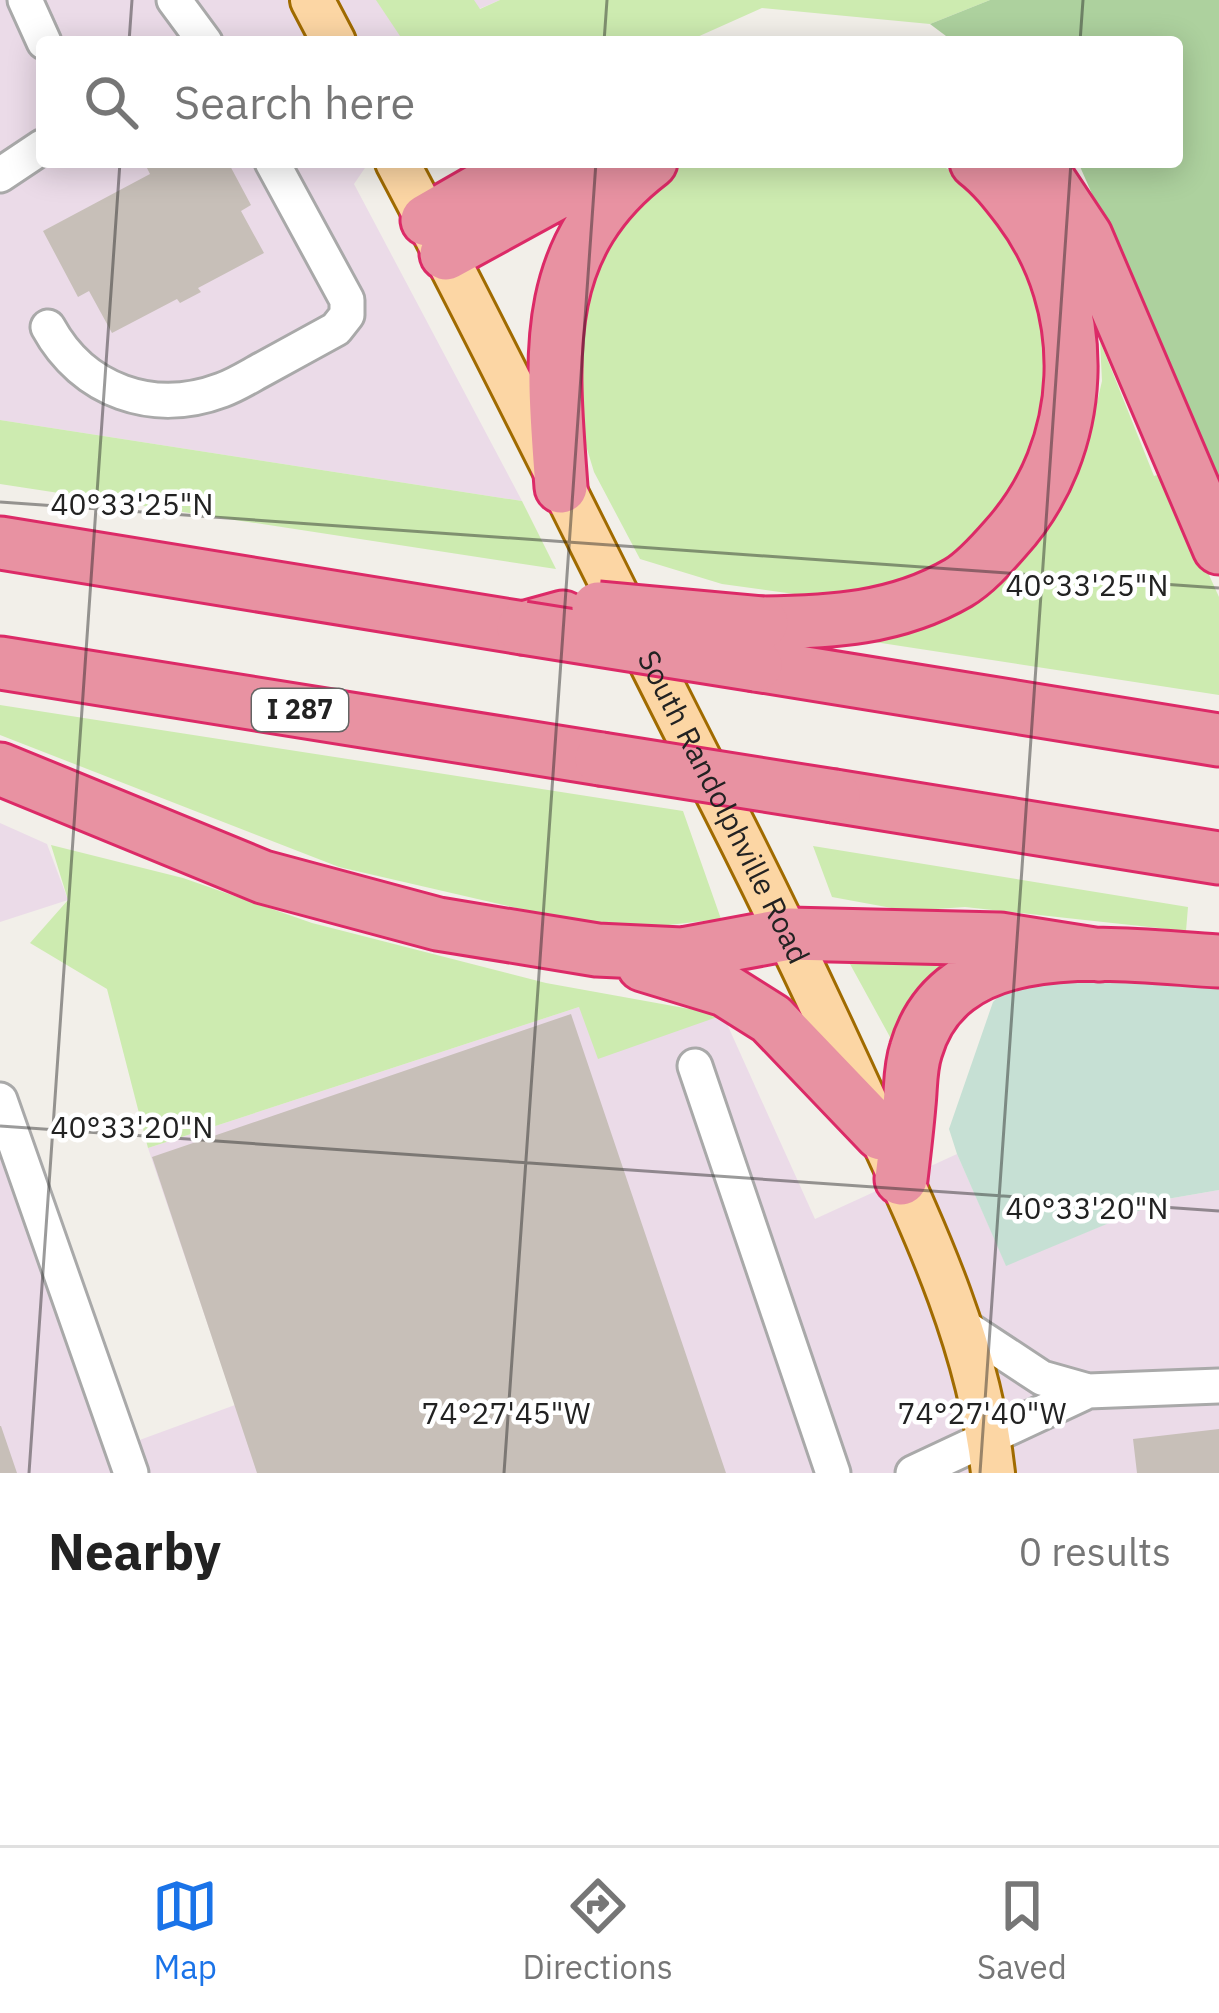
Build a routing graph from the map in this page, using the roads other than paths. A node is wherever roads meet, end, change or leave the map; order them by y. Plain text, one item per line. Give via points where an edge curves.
1 (26, 0) edge
2 (174, 0) edge
3 (312, 0) edge
4 (41, 36) edge
5 (201, 36) edge
6 (331, 36) edge
7 (36, 151) edge
8 (275, 168) edge
9 (400, 168) edge
10 (521, 168) edge
11 (600, 168) edge
12 (643, 168) edge
13 (982, 168) edge
14 (1041, 168) edge
15 (0, 176) edge
16 (436, 237) junction
17 (48, 327) dead end
18 (561, 487) junction
19 (0, 543) edge
20 (1219, 548) edge
21 (759, 644) junction
22 (0, 663) edge
23 (1219, 740) edge
24 (0, 769) edge
25 (1219, 858) edge
26 (789, 934) junction
27 (597, 950) junction
28 (1100, 955) junction
29 (1219, 961) edge
30 (695, 1066) dead end
31 (0, 1100) edge
32 (891, 1156) junction
33 (960, 1324) junction
34 (1219, 1386) edge
35 (1088, 1390) junction
36 (991, 1454) edge
37 (131, 1473) edge
38 (833, 1473) edge
39 (913, 1473) edge

1 - 4 lane
2 - 5 lane
3 - 6 main road
7 - 15 lane
8 - 17 lane via 346,301 336,329 223,390 163,400 112,390
9 - 16 main road, South Randolphville Road
10 - 16 highway
11 - 16 highway
12 - 18 highway via 603,210 559,305
13 - 21 highway via 1029,223 1063,293 1073,350 1069,412 1044,482 1023,519 962,581 878,616
14 - 20 highway via 1086,236
16 - 18 main road, South Randolphville Road
18 - 26 main road, South Randolphville Road
19 - 21 highway, bridge via 523,628
21 - 23 highway
22 - 25 highway, I 287, bridge
24 - 27 highway via 263,877 438,924
26 - 27 highway via 682,954
26 - 28 highway via 1000,939
26 - 32 main road, South Randolphville Road
27 - 32 highway via 725,990 771,1019
28 - 29 highway
28 - 32 highway via 1004,964 951,994 917,1045
30 - 38 lane
31 - 37 lane
32 - 33 main road, South Randolphville Road
33 - 35 lane via 1042,1378
33 - 36 main road, South Randolphville Road
34 - 35 lane
35 - 36 lane
36 - 39 lane

